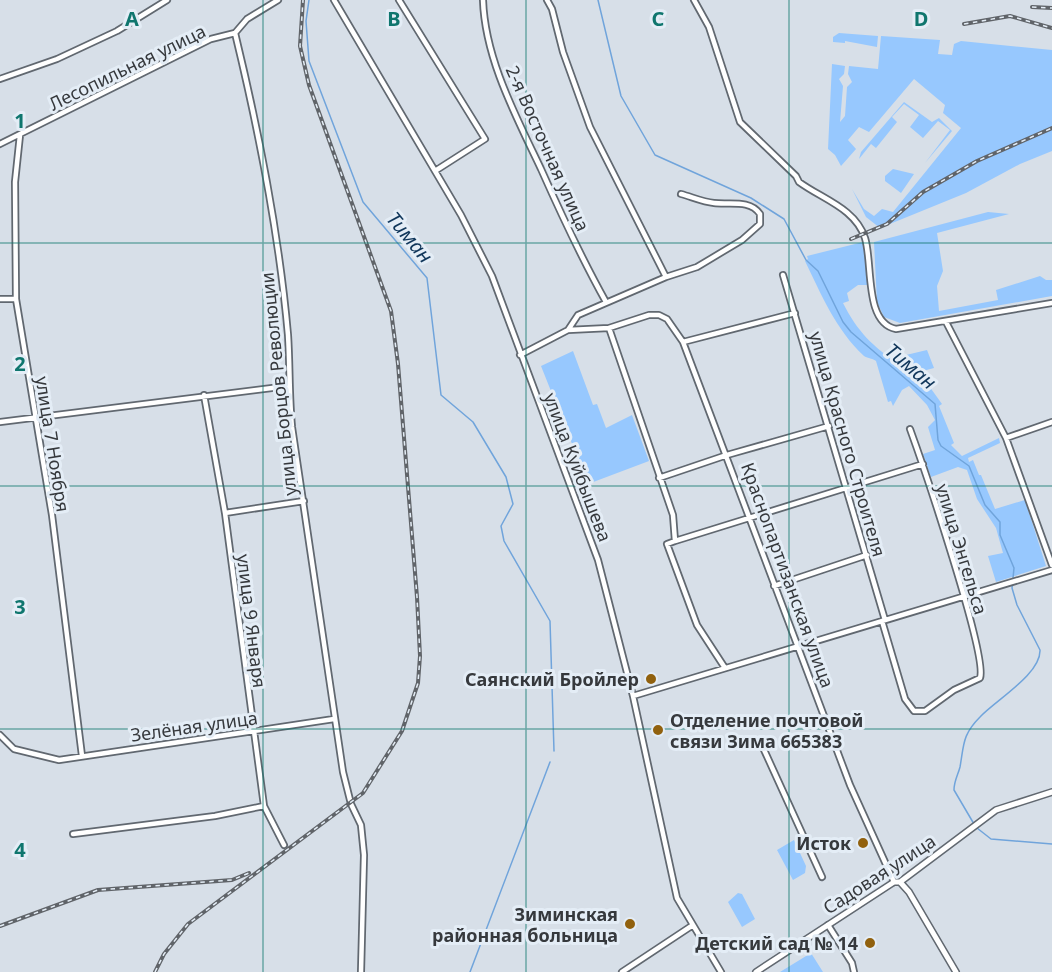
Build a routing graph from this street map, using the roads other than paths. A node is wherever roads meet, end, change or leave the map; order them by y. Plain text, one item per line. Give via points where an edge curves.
1 (167, 0) edge
2 (278, 0) edge
3 (334, 0) edge
4 (399, 0) edge
5 (483, 0) edge
6 (546, 0) edge
7 (694, 0) edge
8 (235, 33) junction
9 (0, 79) edge
10 (20, 135) junction
11 (0, 144) edge
12 (435, 171) junction
13 (681, 194) dead end
14 (783, 275) dead end
15 (666, 277) junction
16 (0, 299) edge
17 (16, 299) junction
18 (606, 302) junction
19 (1052, 303) edge
20 (795, 313) junction
21 (946, 322) junction
22 (609, 328) junction
23 (567, 330) junction
24 (683, 342) junction
25 (520, 355) junction
26 (288, 386) junction
27 (204, 395) junction
28 (35, 417) junction
29 (0, 422) edge
30 (1052, 422) edge
31 (829, 426) junction
32 (910, 429) dead end
33 (1006, 438) junction
34 (727, 455) junction
35 (923, 464) junction
36 (659, 478) junction
37 (848, 488) junction
38 (304, 501) junction
39 (225, 513) junction
40 (750, 517) junction
41 (675, 541) junction
42 (867, 555) junction
43 (1052, 565) edge
44 (1052, 570) edge
45 (774, 586) junction
46 (963, 595) junction
47 (884, 620) junction
48 (797, 646) junction
49 (725, 668) junction
50 (633, 696) junction
51 (925, 711) joint
52 (334, 719) junction
53 (252, 731) junction
54 (0, 735) edge
55 (760, 741) dead end
56 (82, 756) junction
57 (1052, 792) edge
58 (264, 806) junction
59 (73, 834) dead end
60 (284, 845) dead end
61 (822, 877) dead end
62 (897, 882) junction
63 (693, 925) junction
64 (828, 925) junction
65 (361, 972) edge
66 (622, 972) edge
67 (721, 972) edge
68 (756, 972) edge
69 (854, 972) edge
70 (956, 972) edge

1 - 9 street via 117,31 57,59
2 - 8 street via 247,19
3 - 12 street, улица Куйбышева
4 - 12 street via 485,140
5 - 18 street, 2-я Восточная улица via 486,33 517,118
6 - 15 street via 590,127
7 - 21 street via 709,27 740,122 799,182 847,211 859,224 882,324 896,329
8 - 10 street, Лесопильная улица via 211,39
8 - 26 street, улица Борцов Революции via 262,156 288,337
10 - 11 street, Лесопильная улица
10 - 17 street, улица 7 Ноября via 15,182
12 - 25 street, улица Куйбышева via 492,276
13 - 15 street via 712,203 753,207 760,214 760,222 755,231 706,262
14 - 20 street, улица Красного Строителя
15 - 18 street
16 - 17 street
17 - 28 street, улица 7 Ноября
18 - 23 street via 578,315
19 - 21 street
20 - 24 street
20 - 31 street, улица Красного Строителя
21 - 33 street
22 - 23 street
22 - 24 street, Краснопартизанская улица via 649,315 663,316
22 - 36 street
23 - 25 street
24 - 34 street, Краснопартизанская улица
25 - 50 street, улица Куйбышева via 598,560
26 - 27 street
26 - 38 street, улица Борцов Революции
27 - 28 street
27 - 39 street, улица 9 Января
28 - 29 street
28 - 56 street, улица 7 Ноября via 52,515
30 - 33 street
31 - 34 street
31 - 37 street, улица Красного Строителя
32 - 35 street, улица Энгельса
33 - 43 street
34 - 36 street
34 - 40 street, Краснопартизанская улица
35 - 37 street
35 - 46 street, улица Энгельса
36 - 41 street via 673,515
37 - 40 street
37 - 42 street, улица Красного Строителя
38 - 39 street
38 - 52 street, улица Борцов Революции
39 - 53 street, улица 9 Января
40 - 41 street
40 - 45 street, Краснопартизанская улица
41 - 49 street via 667,544 697,625
42 - 45 street
42 - 47 street, улица Красного Строителя
44 - 46 street
45 - 48 street, Краснопартизанская улица
46 - 47 street
46 - 51 street, улица Энгельса via 981,666 980,678 954,690
47 - 48 street
47 - 51 street, улица Красного Строителя via 908,706 914,711
48 - 49 street
48 - 62 street, Краснопартизанская улица via 850,785
49 - 50 street
50 - 63 street, улица Куйбышева via 669,868 677,898
52 - 53 street, Зелёная улица
52 - 65 street, улица Борцов Революции via 351,804 361,825
53 - 56 street, Зелёная улица
53 - 58 street, улица 9 Января
54 - 56 street, Зелёная улица via 14,749 39,757 59,760
55 - 61 street
57 - 62 street, Садовая улица via 996,810
58 - 59 street
58 - 60 street, улица 9 Января
62 - 64 street, Садовая улица
62 - 70 street, Краснопартизанская улица via 909,892
63 - 66 street
63 - 67 street, улица Куйбышева
64 - 68 street, Садовая улица
64 - 69 street

